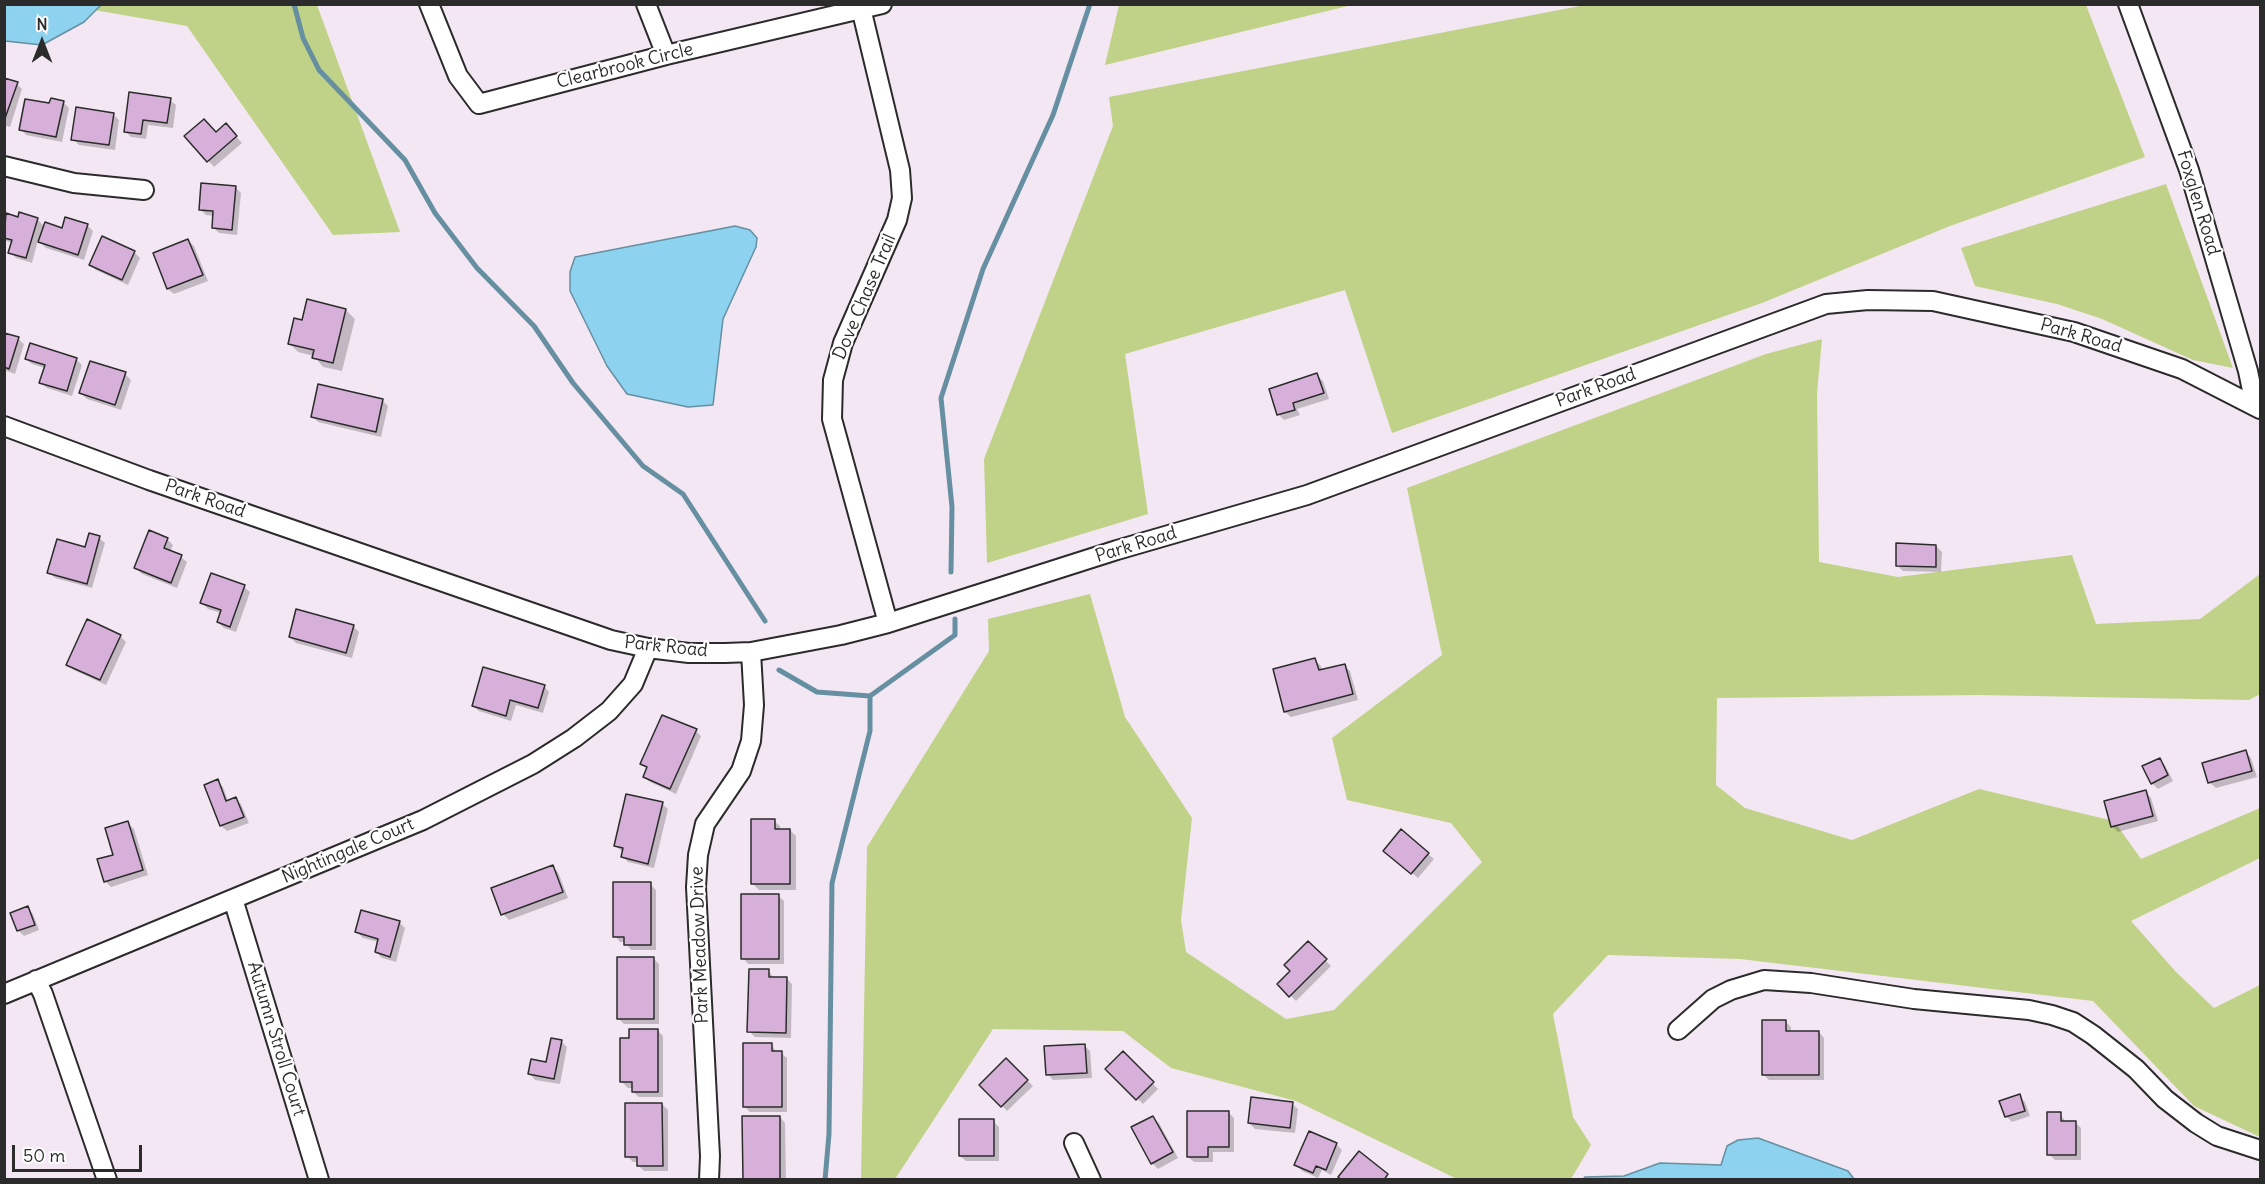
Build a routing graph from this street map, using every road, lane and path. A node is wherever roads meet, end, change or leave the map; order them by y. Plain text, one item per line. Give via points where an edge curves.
1 (429, 4) edge
2 (646, 4) edge
3 (882, 4) edge
4 (2128, 4) edge
5 (861, 7) edge
6 (666, 55) junction
7 (4, 166) edge
8 (144, 190) dead end
9 (2258, 407) edge
10 (4, 426) edge
11 (888, 623) junction
12 (648, 648) junction
13 (751, 652) junction
14 (233, 899) junction
15 (36, 980) junction
16 (4, 994) edge
17 (1678, 1030) dead end
18 (1074, 1143) dead end
19 (2260, 1150) edge
20 (107, 1179) edge
21 (319, 1179) edge
22 (709, 1179) edge
23 (1091, 1179) edge

1 - 6 street, Clearbrook Circle via 458,76 478,104
2 - 6 street
3 - 5 street, Clearbrook Circle
4 - 9 street, Foxglen Road via 2189,170
5 - 6 street, Clearbrook Circle
5 - 11 street, Dove Chase Trail via 900,170 902,198 897,220 843,344 833,380 832,419
7 - 8 street via 74,183
9 - 11 street, Park Road via 2182,369 2074,332 1933,301 1826,304 1307,495
10 - 12 street, Park Road via 148,480 611,640
11 - 13 street, Park Road
12 - 13 street, Park Road via 689,653
12 - 14 street, Nightingale Court via 633,684 609,711 533,764 431,816
13 - 22 street, Park Meadow Drive via 752,741 741,771 705,824 698,855 696,887
14 - 15 street, Nightingale Court
14 - 21 street, Autumn Stroll Court
15 - 16 street, Nightingale Court
15 - 20 street
17 - 19 street via 1713,999 1764,980 2052,1014 2093,1035 2196,1123 2217,1136
18 - 23 street

